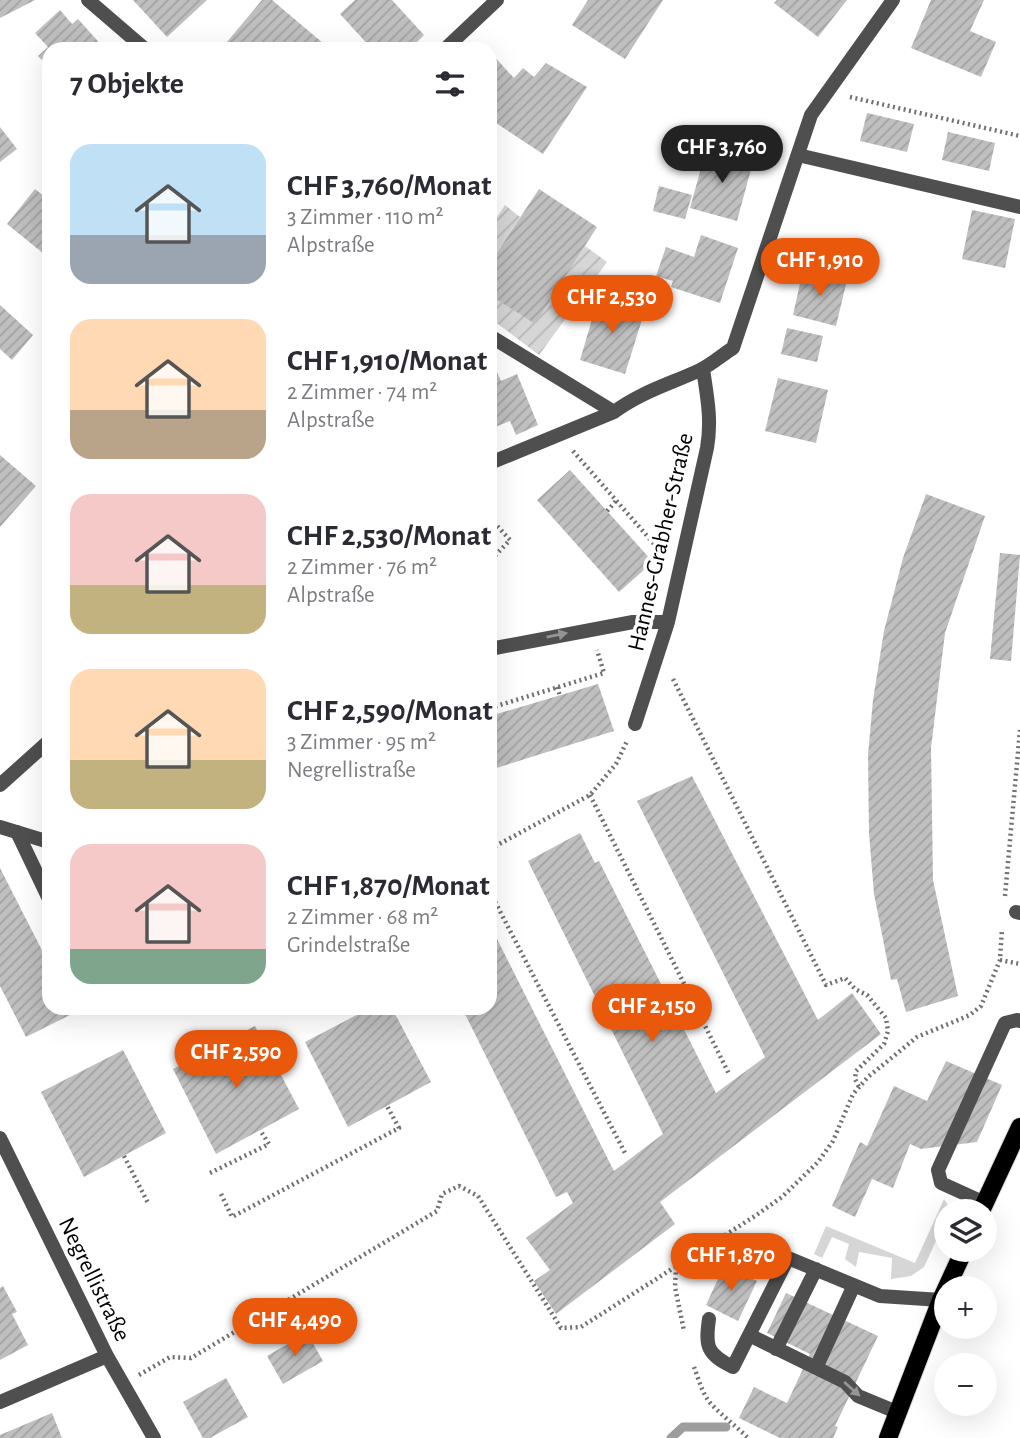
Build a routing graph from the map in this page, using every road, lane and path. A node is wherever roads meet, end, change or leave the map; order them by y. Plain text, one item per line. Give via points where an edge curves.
1 (88, 0) edge
2 (497, 0) edge
3 (893, 0) edge
4 (137, 42) edge
5 (452, 42) edge
6 (832, 85) junction
7 (1020, 136) edge
8 (798, 155) junction
9 (1020, 208) edge
10 (497, 340) edge
11 (703, 369) junction
12 (614, 412) junction
13 (559, 435) junction
14 (497, 460) edge
15 (616, 501) junction
16 (607, 511) dead end
17 (497, 526) edge
18 (497, 554) edge
19 (678, 571) junction
20 (668, 622) junction
21 (590, 629) junction
22 (497, 648) edge
23 (657, 659) junction
24 (557, 687) junction
25 (560, 696) dead end
26 (497, 706) edge
27 (635, 724) joint
28 (1020, 730) edge
29 (42, 747) edge
30 (0, 785) edge
31 (590, 796) junction
32 (0, 827) edge
33 (17, 832) junction
34 (42, 840) edge
35 (497, 845) edge
36 (42, 884) edge
37 (497, 906) edge
38 (1011, 913) edge
39 (1000, 960) junction
40 (1020, 964) edge
41 (1020, 1021) edge
42 (729, 1074) dead end
43 (859, 1087) junction
44 (387, 1106) dead end
45 (1020, 1127) edge
46 (260, 1130) dead end
47 (0, 1138) edge
48 (625, 1153) dead end
49 (124, 1156) dead end
50 (210, 1173) dead end
51 (221, 1194) dead end
52 (969, 1199) edge
53 (987, 1199) edge
54 (148, 1203) dead end
55 (816, 1269) junction
56 (854, 1285) junction
57 (934, 1300) edge
58 (709, 1319) dead end
59 (934, 1319) edge
60 (748, 1335) junction
61 (776, 1349) junction
62 (107, 1356) junction
63 (816, 1368) junction
64 (123, 1383) junction
65 (0, 1402) edge
66 (894, 1428) edge
67 (154, 1438) edge

1 - 4 street
2 - 5 street
3 - 6 street
6 - 7 path via 848,96
6 - 8 street via 811,115
8 - 9 street
8 - 11 street via 733,348
10 - 12 street
11 - 12 street via 653,388
11 - 19 street, Hannes-Grabher-Straße via 710,429
12 - 13 street
13 - 14 street
13 - 15 path
15 - 16 path
15 - 19 path
17 - 18 path via 510,540
19 - 20 street, Hannes-Grabher-Straße
20 - 21 street
20 - 23 street, Hannes-Grabher-Straße
22 -> 21 street
21 - 24 path via 604,673
23 - 27 street, Hannes-Grabher-Straße
23 - 43 path via 671,676 826,985 845,978 886,1018 884,1044 856,1071
24 - 25 path
24 - 26 path
27 - 31 path via 616,765
28 - 38 path
29 - 30 street
31 - 35 path
31 - 42 path
32 - 33 street
33 - 34 street
33 - 36 street
37 - 48 path
38 - 39 path
39 - 40 path
39 - 43 path via 981,1006 917,1037
41 - 52 street via 1005,1024 938,1170 941,1183
43 - 64 path via 833,1141 807,1175 782,1197 581,1327 561,1328 478,1196 459,1186 442,1194 437,1211 203,1351 191,1358 170,1357
44 - 51 path via 399,1128 232,1217
45 - 53 main road
46 - 50 path via 269,1144
47 - 62 street, Negrellistraße
49 - 54 path
55 - 56 street
55 - 60 street via 788,1258
55 - 61 street
56 - 57 street via 880,1296
56 - 63 street
58 - 60 street via 706,1341 716,1359 733,1367
59 - 66 main road
60 - 61 street
61 - 63 street
62 - 64 street, Negrellistraße
62 - 65 street
63 -> 66 street via 845,1382
64 - 67 street, Negrellistraße

